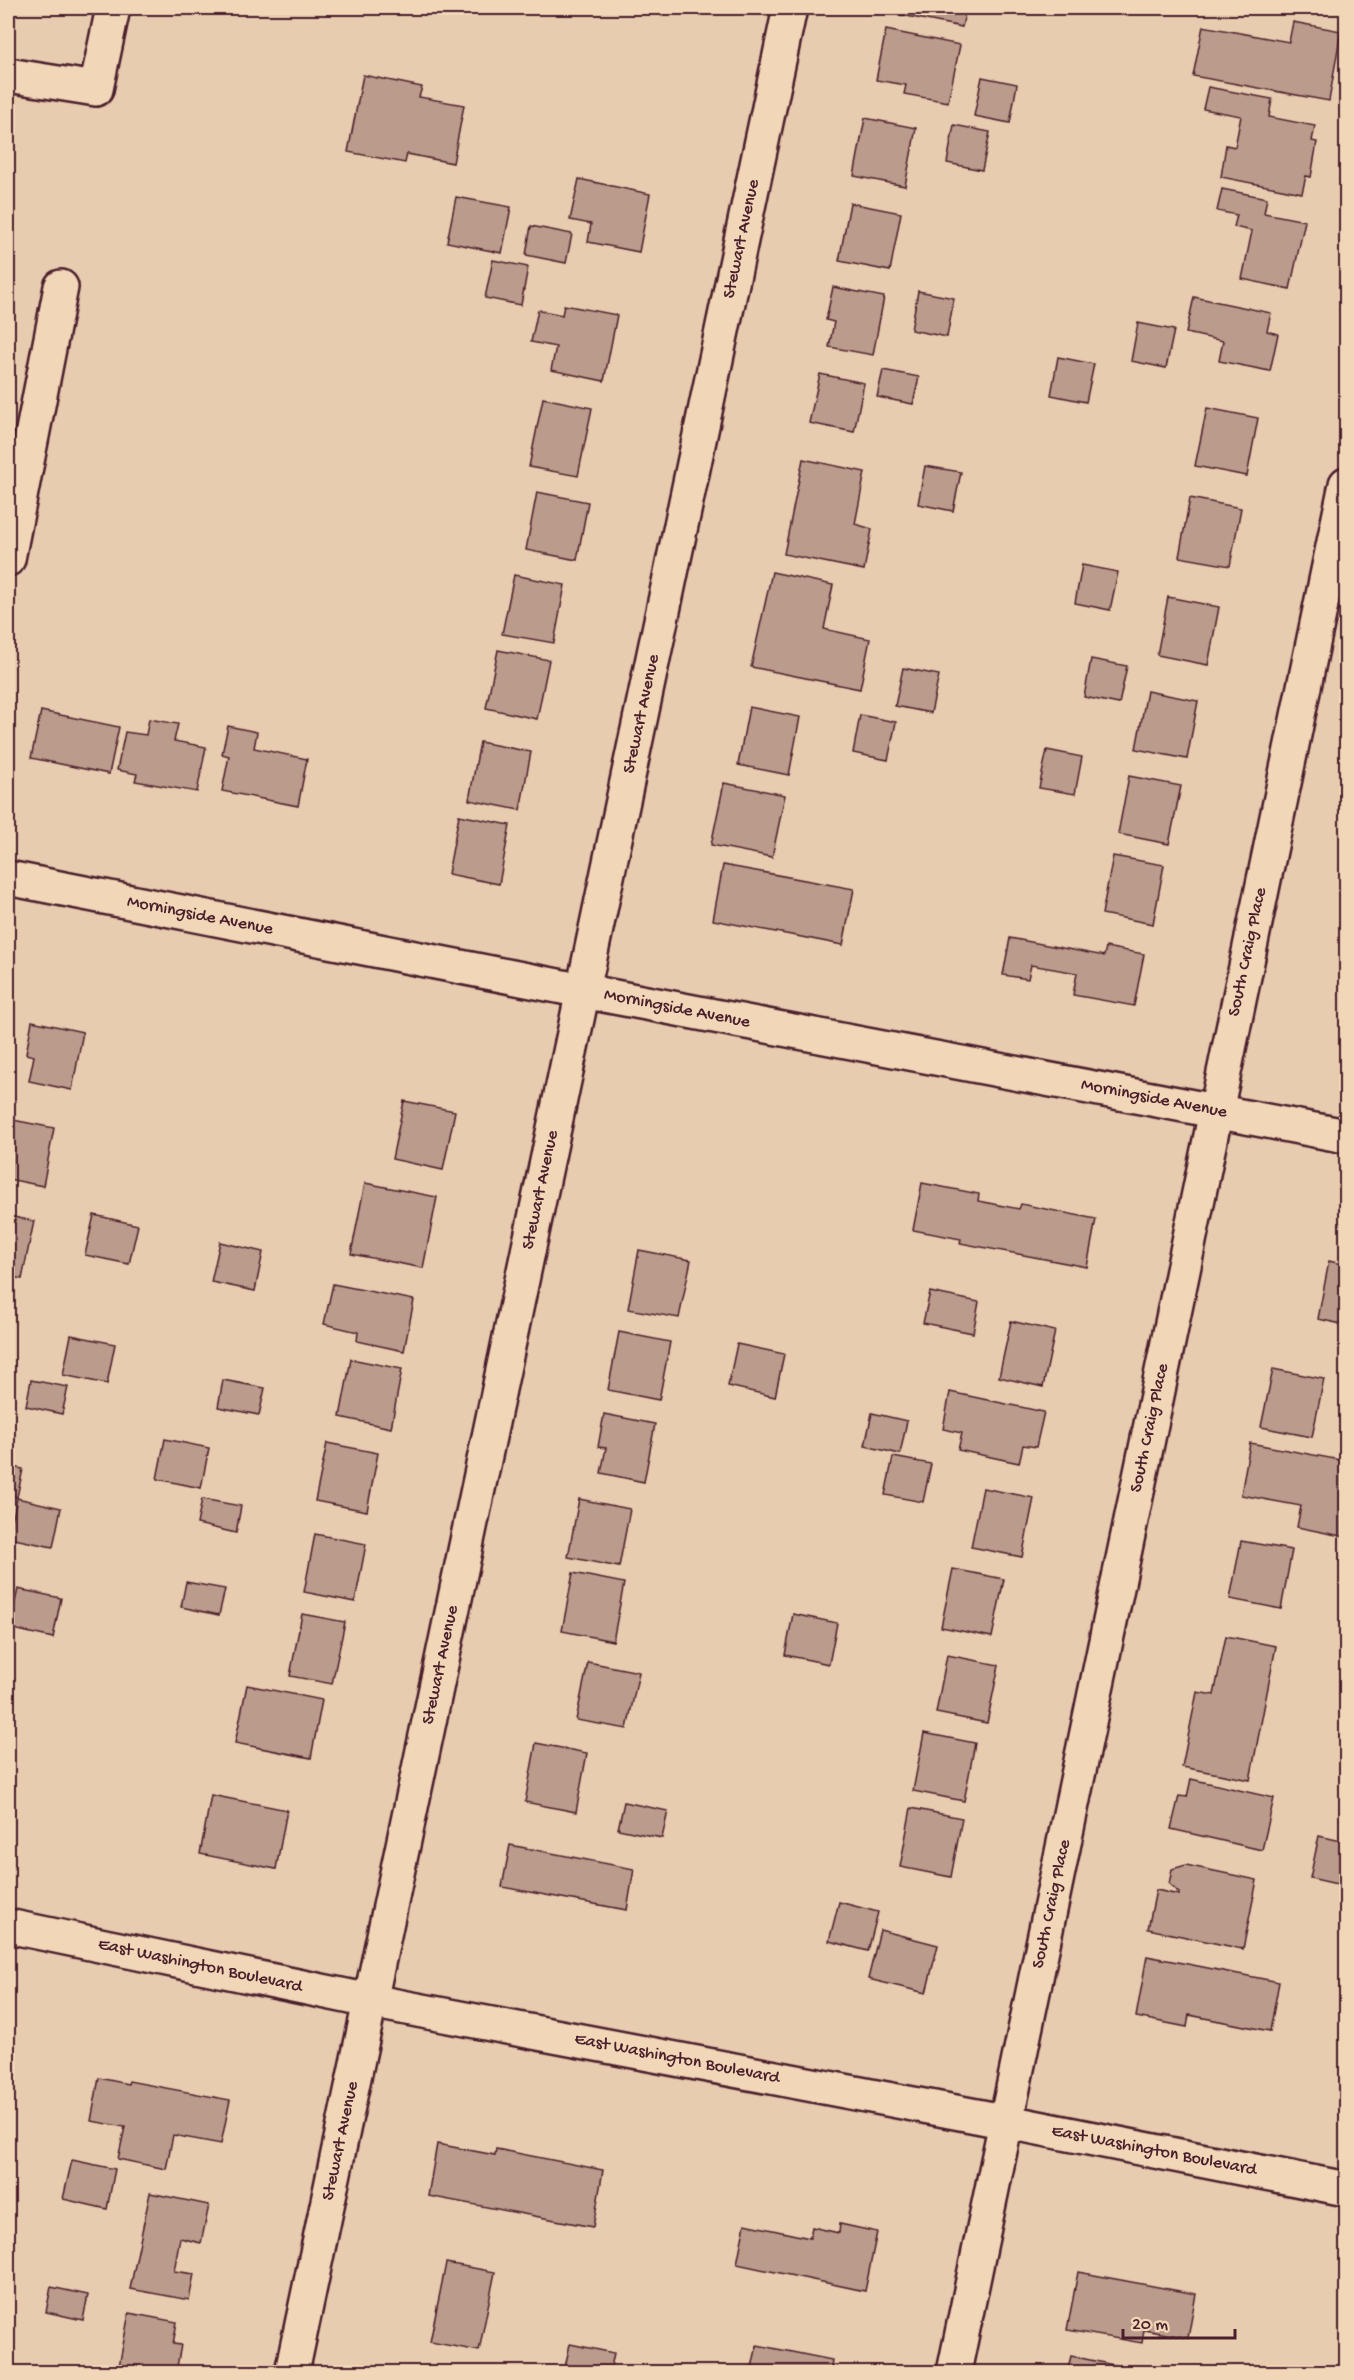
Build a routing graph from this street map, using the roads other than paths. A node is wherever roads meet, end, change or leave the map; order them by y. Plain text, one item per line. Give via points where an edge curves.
1 (113, 8) edge
2 (790, 8) edge
3 (8, 75) edge
4 (61, 287) dead end
5 (1347, 484) edge
6 (8, 559) edge
7 (8, 878) edge
8 (583, 991) junction
9 (1215, 1111) junction
10 (1347, 1136) edge
11 (8, 1926) edge
12 (370, 2001) junction
13 (1008, 2122) junction
14 (1347, 2189) edge
15 (292, 2373) edge
16 (954, 2373) edge

1 - 3 street via 96,89
2 - 8 street, Stewart Avenue
4 - 6 street
5 - 9 street, South Craig Place
7 - 8 street, Morningside Avenue
8 - 9 street, Morningside Avenue
8 - 12 street, Stewart Avenue
9 - 10 street, Morningside Avenue
9 - 13 street, South Craig Place
11 - 12 street, East Washington Boulevard
12 - 13 street, East Washington Boulevard
12 - 15 street, Stewart Avenue
13 - 14 street, East Washington Boulevard
13 - 16 street, South Craig Place

